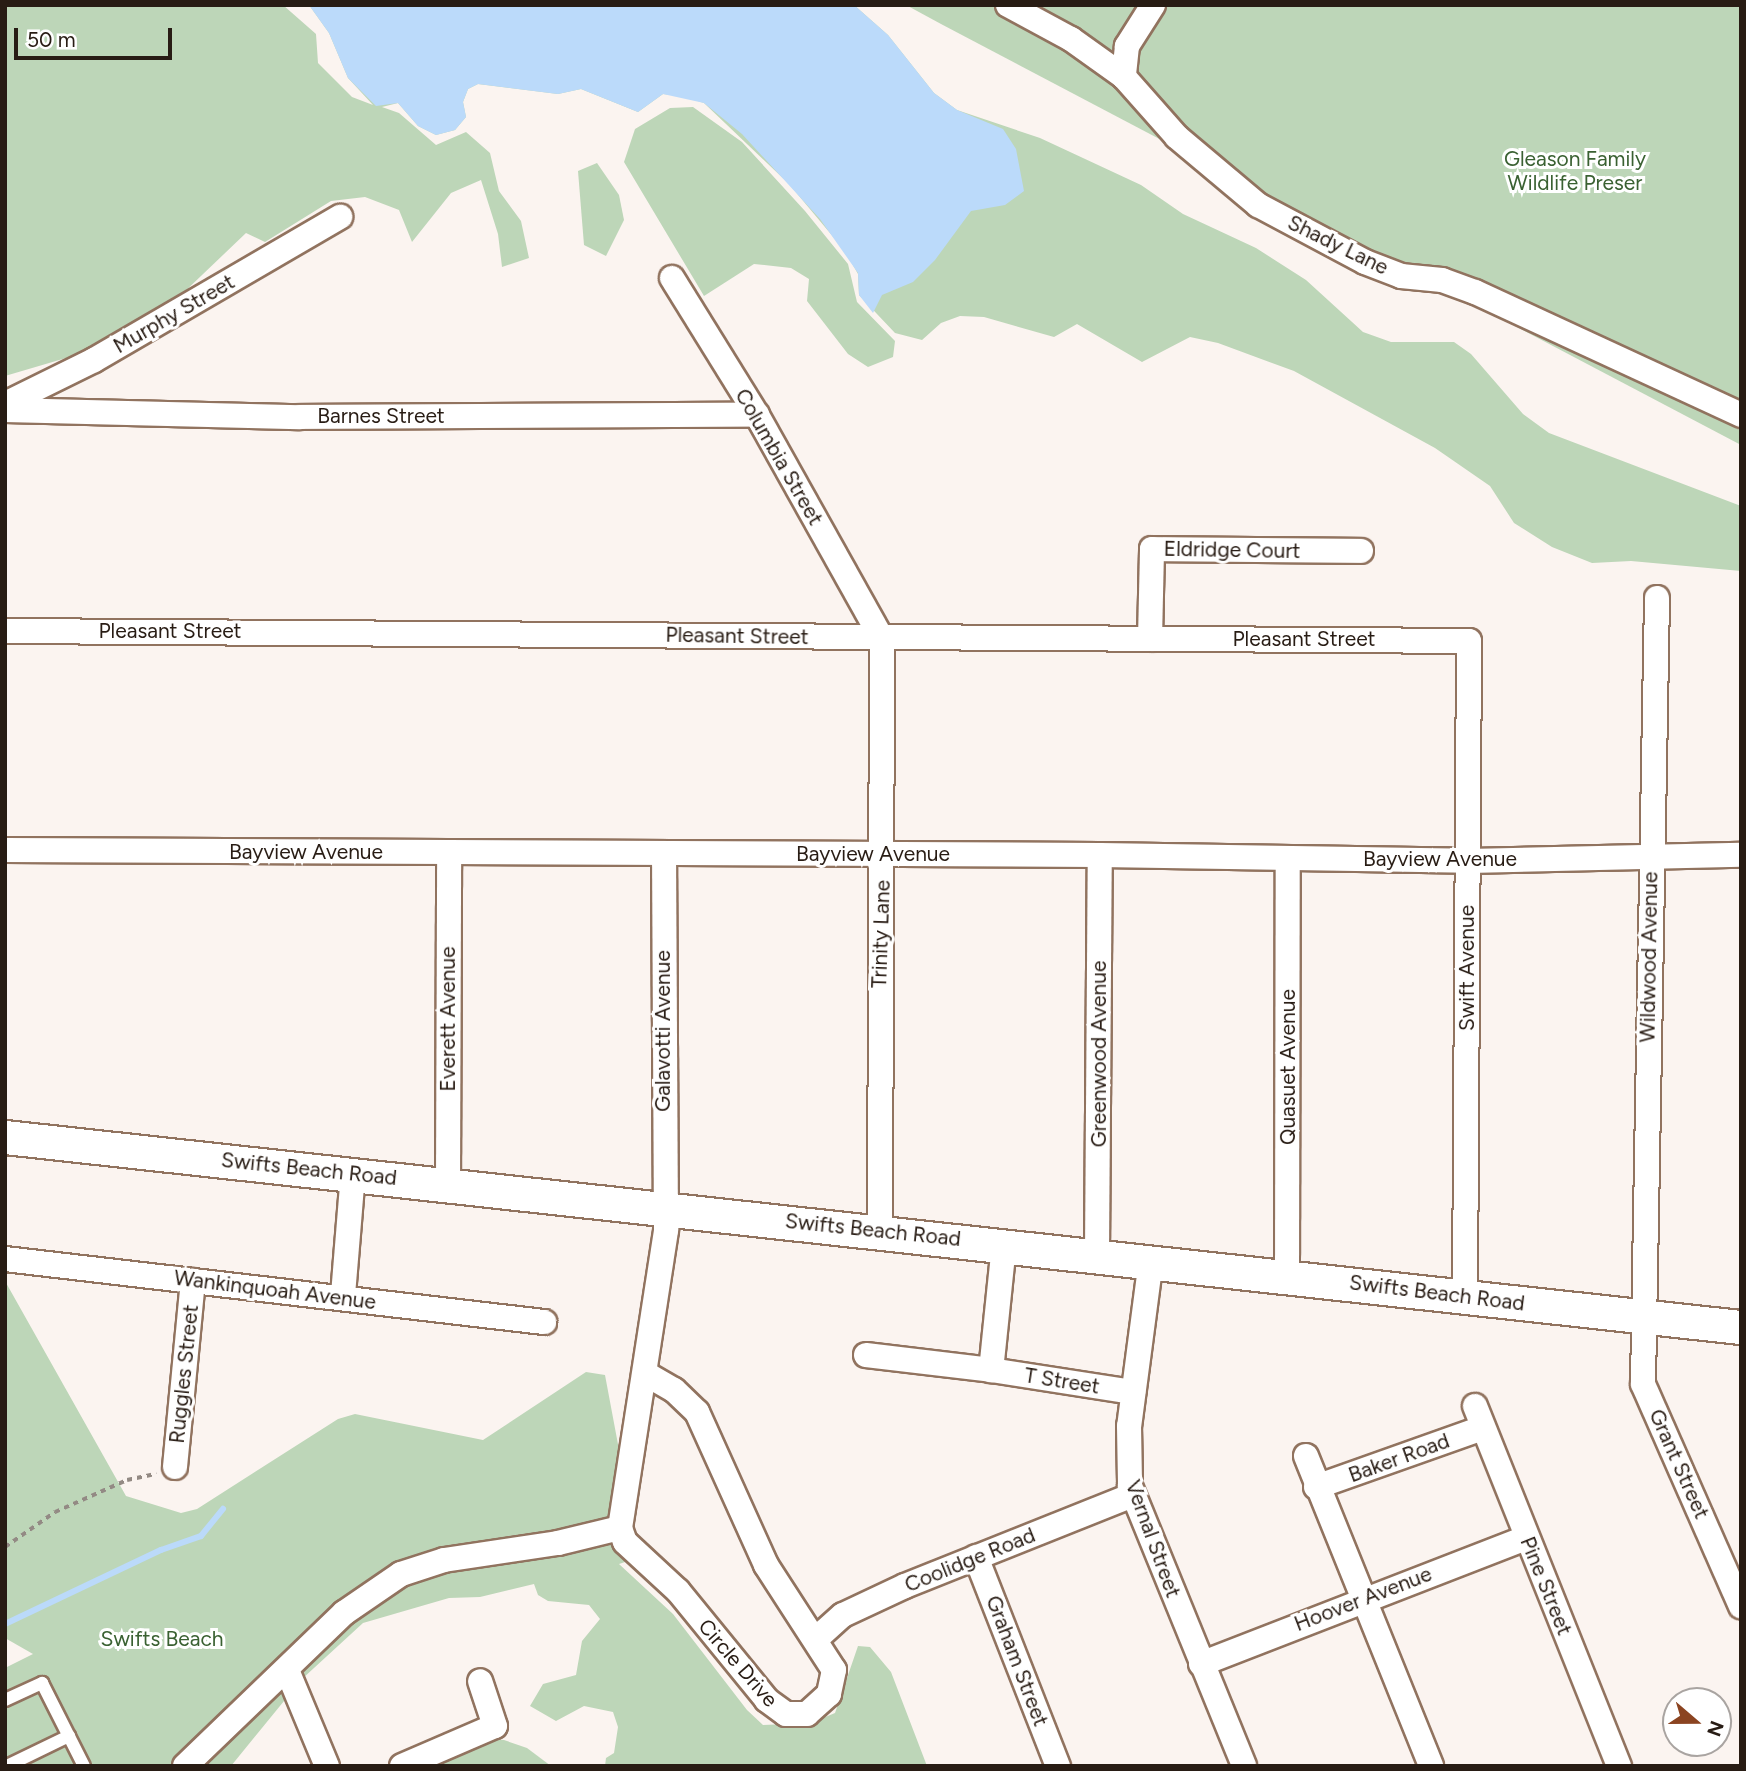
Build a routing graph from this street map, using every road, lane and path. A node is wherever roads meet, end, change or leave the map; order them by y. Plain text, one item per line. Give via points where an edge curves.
1 (1008, 5) edge
2 (1153, 5) edge
3 (1124, 77) junction
4 (340, 217) dead end
5 (672, 278) dead end
6 (5, 404) edge
7 (5, 410) edge
8 (757, 415) junction
9 (1741, 415) edge
10 (1360, 551) dead end
11 (1657, 598) dead end
12 (5, 631) edge
13 (881, 639) junction
14 (1150, 639) junction
15 (1469, 641) joint
16 (5, 850) edge
17 (449, 853) junction
18 (664, 854) junction
19 (883, 854) junction
20 (1100, 855) junction
21 (1741, 855) edge
22 (1288, 858) junction
23 (1651, 858) junction
24 (1468, 861) junction
25 (5, 1137) edge
26 (353, 1174) junction
27 (448, 1184) junction
28 (665, 1208) junction
29 (880, 1230) junction
30 (1004, 1245) junction
31 (1097, 1254) junction
32 (5, 1259) edge
33 (1151, 1260) junction
34 (1287, 1276) junction
35 (193, 1281) junction
36 (343, 1295) junction
37 (1465, 1296) junction
38 (1647, 1317) junction
39 (544, 1322) dead end
40 (1741, 1327) edge
41 (866, 1355) dead end
42 (991, 1370) junction
43 (646, 1374) junction
44 (1133, 1392) junction
45 (1479, 1417) joint
46 (1306, 1456) dead end
47 (175, 1467) joint
48 (1316, 1487) junction
49 (1132, 1495) junction
50 (620, 1528) junction
51 (1526, 1538) junction
52 (5, 1547) edge
53 (976, 1557) junction
54 (1363, 1597) junction
55 (1741, 1606) edge
56 (816, 1639) junction
57 (1201, 1664) junction
58 (287, 1670) junction
59 (480, 1681) dead end
60 (5, 1700) edge
61 (69, 1736) junction
62 (7, 1766) edge
63 (84, 1766) edge
64 (185, 1766) edge
65 (327, 1766) edge
66 (402, 1766) edge
67 (1058, 1766) edge
68 (1244, 1766) edge
69 (1431, 1766) edge
70 (1619, 1766) edge

1 - 3 street, Shady Lane via 1071,39
2 - 3 street via 1128,46
3 - 9 street, Shady Lane via 1177,138 1218,177 1258,205 1365,262 1401,276 1442,280 1475,292
4 - 6 street, Murphy Street via 94,360
5 - 8 street, Columbia Street
7 - 8 street, Barnes Street via 300,417
8 - 13 street, Columbia Street
10 - 14 street, Eldridge Court via 1152,549
11 - 23 street, Wildwood Avenue
12 - 13 street, Pleasant Street via 522,631
13 - 14 street, Pleasant Street
13 - 19 street, Trinity Lane
14 - 15 street, Pleasant Street
15 - 24 street, Swift Avenue
16 - 17 street, Bayview Avenue
17 - 18 street, Bayview Avenue
17 - 27 street, Everett Avenue
18 - 19 street, Bayview Avenue
18 - 28 street, Galavotti Avenue
19 - 20 street, Bayview Avenue
19 - 29 street, Trinity Lane via 877,1066
20 - 22 street, Bayview Avenue
20 - 31 street, Greenwood Avenue
21 - 23 street, Bayview Avenue
22 - 24 street, Bayview Avenue
22 - 34 street, Quasuet Avenue
23 - 24 street, Bayview Avenue
23 - 38 street, Wildwood Avenue
24 - 37 street, Swift Avenue
25 - 26 street, Swifts Beach Road
26 - 27 street, Swifts Beach Road
26 - 36 street
27 - 28 street, Swifts Beach Road
28 - 29 street, Swifts Beach Road
28 - 43 street
29 - 30 street, Swifts Beach Road
30 - 31 street, Swifts Beach Road
30 - 42 street
31 - 33 street, Swifts Beach Road
32 - 35 street, Wankinquoah Avenue
33 - 34 street, Swifts Beach Road
33 - 44 street, Vernal Street
34 - 37 street, Swifts Beach Road
35 - 36 street, Wankinquoah Avenue
35 - 47 street, Ruggles Street
36 - 39 street, Wankinquoah Avenue
37 - 38 street, Swifts Beach Road
38 - 40 street, Swifts Beach Road
38 - 55 street, Grant Street via 1643,1384
41 - 42 street, T Street
42 - 44 street, T Street
43 - 50 street
43 - 56 street, Circle Drive via 674,1390 697,1412 766,1565
44 - 49 street, Vernal Street via 1127,1466
45 - 48 street, Baker Road
45 - 51 street, Pine Street
46 - 48 street
47 - 52 path via 127,1480 55,1512
48 - 54 street
49 - 53 street, Coolidge Road
49 - 57 street, Vernal Street
50 - 56 street, Circle Drive via 625,1542 678,1591 733,1662 779,1711 807,1714 830,1694 834,1670
50 - 58 street via 558,1543 444,1560 401,1574 344,1613
51 - 54 street, Hoover Avenue
51 - 70 street, Pine Street
53 - 56 street, Coolidge Road via 844,1615
53 - 67 street, Graham Street
54 - 57 street, Hoover Avenue
54 - 69 street
57 - 68 street, Vernal Street
58 - 64 street
58 - 65 street
59 - 66 street via 495,1727
60 - 61 lane via 42,1683
61 - 62 lane
61 - 63 lane

